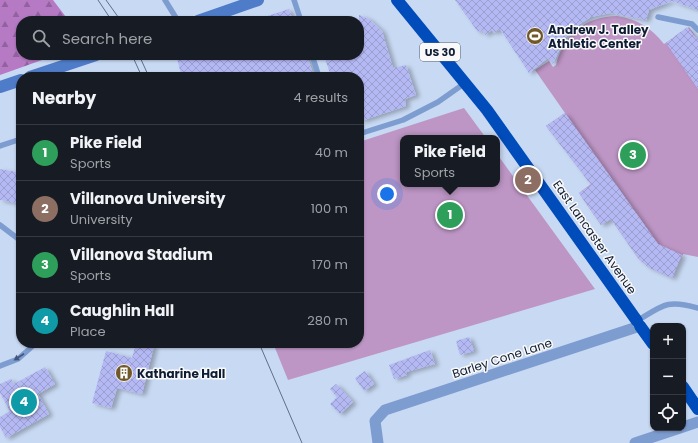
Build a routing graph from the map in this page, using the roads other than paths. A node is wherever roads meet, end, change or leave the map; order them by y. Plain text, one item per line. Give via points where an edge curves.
1 (165, 0) edge
2 (258, 0) edge
3 (294, 0) edge
4 (397, 0) edge
5 (175, 16) edge
6 (212, 16) edge
7 (299, 16) edge
8 (658, 17) dead end
9 (698, 30) edge
10 (81, 60) edge
11 (314, 60) edge
12 (45, 72) edge
13 (317, 72) edge
14 (16, 82) edge
15 (465, 83) junction
16 (0, 87) edge
17 (364, 132) edge
18 (16, 141) edge
19 (0, 146) edge
20 (0, 225) edge
21 (16, 237) edge
22 (698, 308) edge
23 (638, 324) junction
24 (650, 340) edge
25 (30, 348) edge
26 (0, 366) edge
27 (686, 391) edge
28 (698, 409) edge
29 (698, 422) edge
30 (686, 426) edge
31 (673, 431) edge
32 (378, 443) edge
33 (635, 443) edge

1 - 5 lane
2 - 6 street
3 - 7 lane
4 - 15 highway, East Lancaster Avenue / US 30
8 - 9 lane via 692,24
10 - 12 street
11 - 13 lane
14 - 16 street
15 - 17 lane via 438,102 403,120
15 - 23 highway, East Lancaster Avenue / US 30 via 487,110
18 - 19 lane
20 - 21 lane
22 - 23 lane via 677,302 663,304
23 - 24 highway, East Lancaster Avenue / US 30
23 - 32 street, Barley Cone Lane via 386,410 375,421
25 -> 26 lane via 18,359
27 - 28 highway
29 - 30 street
31 - 33 street

